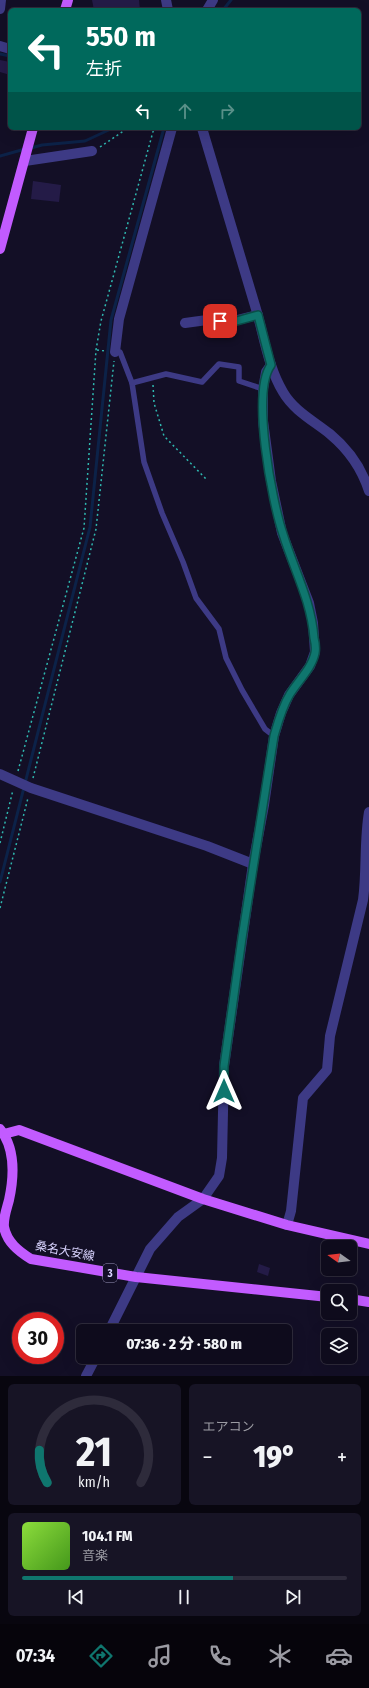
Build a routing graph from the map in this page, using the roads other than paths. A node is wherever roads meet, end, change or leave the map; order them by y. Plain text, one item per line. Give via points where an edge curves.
1 (1, 0) edge
2 (0, 8) edge
3 (171, 130) edge
4 (203, 130) edge
5 (32, 132) edge
6 (92, 151) road end
7 (25, 161) junction
8 (0, 249) edge
9 (258, 315) junction
10 (186, 322) dead end
11 (115, 352) joint
12 (271, 365) junction
13 (132, 383) junction
14 (263, 389) junction
15 (366, 470) edge
16 (369, 491) edge
17 (274, 736) junction
18 (0, 774) edge
19 (369, 812) edge
20 (253, 864) junction
21 (2, 1131) edge
22 (203, 1199) junction
23 (287, 1225) junction
24 (369, 1244) edge
25 (136, 1278) junction
26 (321, 1296) edge
27 (357, 1301) edge
28 (369, 1302) edge
29 (113, 1324) edge
30 (92, 1364) edge
31 (86, 1376) edge

1 - 2 street
3 - 11 street via 119,319
4 - 9 street
5 - 7 main road
6 - 7 street
7 - 8 main road
9 - 10 street via 233,322
9 - 12 street
11 - 13 lane via 120,352
12 - 14 street via 266,372
12 - 15 street via 283,392 298,411 331,435
13 - 14 lane via 166,374 202,382 219,364 239,367 239,381
13 - 17 lane via 144,462 196,598 219,629 226,658 242,690 265,729
14 - 17 street via 263,421 271,481 282,533 309,603 316,652 310,666 289,695
15 - 16 street
17 - 20 street
18 - 20 street
19 - 23 street via 363,900 330,1036 327,1070 303,1098 291,1211
20 - 22 street via 224,1066 222,1158 219,1176
21 - 22 main road, 桑名大安線 / 3 via 19,1130
21 - 25 main road, 桑名大安線 / 3 via 13,1162 13,1183 4,1227 16,1250 30,1259
22 - 23 main road, 桑名大安線 / 3
22 - 25 street via 178,1217 150,1249
23 - 24 main road, 桑名大安線 / 3
25 - 26 main road, 桑名大安線 / 3
25 - 29 street
27 - 28 main road
30 - 31 street

